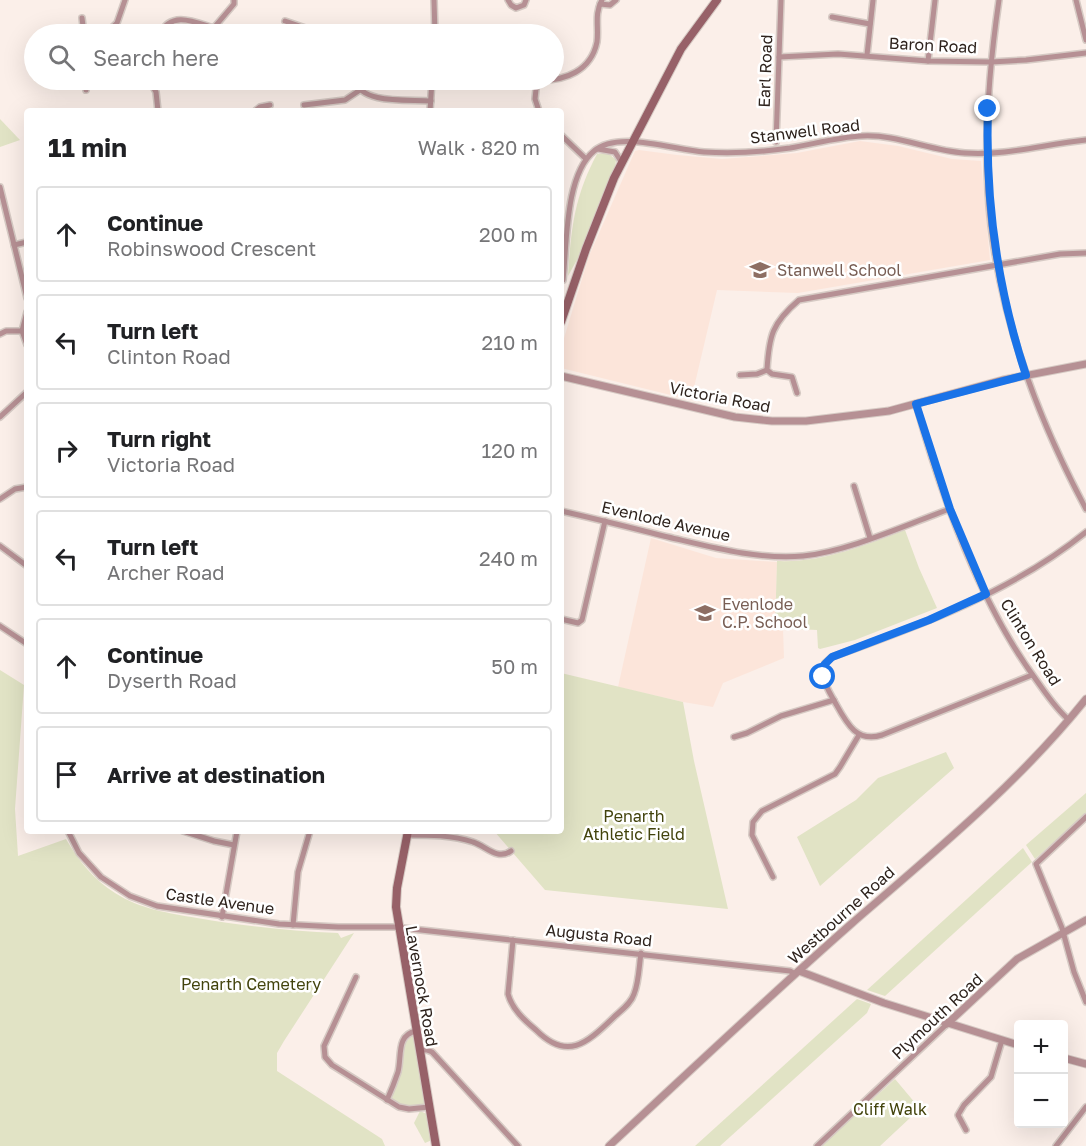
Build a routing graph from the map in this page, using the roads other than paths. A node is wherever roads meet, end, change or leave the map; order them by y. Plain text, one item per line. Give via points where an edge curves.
1 (125, 0) edge
2 (234, 0) edge
3 (434, 0) edge
4 (508, 0) edge
5 (526, 0) edge
6 (616, 0) edge
7 (717, 0) edge
8 (781, 0) edge
9 (873, 0) edge
10 (935, 0) edge
11 (999, 0) edge
12 (1076, 0) edge
13 (601, 2) edge
14 (832, 17) dead end
15 (82, 18) dead end
16 (285, 21) dead end
17 (83, 24) edge
18 (117, 24) edge
19 (168, 24) edge
20 (202, 24) edge
21 (217, 24) edge
22 (294, 24) edge
23 (435, 24) edge
24 (870, 24) junction
25 (1086, 39) edge
26 (1086, 53) edge
27 (867, 55) junction
28 (779, 57) junction
29 (928, 61) junction
30 (991, 62) junction
31 (564, 78) edge
32 (155, 90) edge
33 (360, 90) joint
34 (431, 90) edge
35 (536, 90) edge
36 (430, 100) junction
37 (270, 105) dead end
38 (304, 105) dead end
39 (158, 108) edge
40 (259, 108) edge
41 (430, 108) edge
42 (538, 108) edge
43 (564, 138) edge
44 (1086, 140) edge
45 (634, 141) junction
46 (776, 142) dead end
47 (595, 150) junction
48 (987, 154) junction
49 (586, 159) junction
50 (622, 163) junction
51 (0, 187) edge
52 (24, 243) edge
53 (15, 245) junction
54 (564, 247) edge
55 (1086, 253) edge
56 (998, 266) junction
57 (24, 285) edge
58 (564, 313) edge
59 (24, 323) edge
60 (22, 331) junction
61 (0, 334) edge
62 (24, 337) edge
63 (1086, 364) edge
64 (767, 370) junction
65 (740, 375) dead end
66 (1026, 375) junction
67 (564, 377) edge
68 (797, 393) dead end
69 (24, 395) edge
70 (916, 404) junction
71 (0, 417) edge
72 (854, 486) dead end
73 (24, 488) edge
74 (0, 499) edge
75 (950, 509) junction
76 (1086, 509) edge
77 (564, 512) edge
78 (605, 521) junction
79 (1086, 532) edge
80 (870, 538) junction
81 (0, 546) edge
82 (24, 564) edge
83 (986, 594) junction
84 (564, 620) edge
85 (0, 626) edge
86 (24, 642) edge
87 (1032, 675) junction
88 (1086, 699) edge
89 (834, 700) junction
90 (1069, 720) junction
91 (859, 735) junction
92 (734, 737) dead end
93 (1086, 817) edge
94 (69, 834) edge
95 (192, 834) edge
96 (236, 834) edge
97 (309, 834) edge
98 (408, 834) edge
99 (418, 834) edge
100 (234, 845) junction
101 (511, 851) dead end
102 (773, 877) dead end
103 (222, 917) junction
104 (1086, 920) edge
105 (293, 925) junction
106 (399, 928) junction
107 (1064, 932) junction
108 (513, 939) junction
109 (640, 953) junction
110 (797, 973) junction
111 (356, 977) dead end
112 (1086, 1002) edge
113 (947, 1024) junction
114 (416, 1031) junction
115 (1002, 1040) junction
116 (1014, 1044) edge
117 (420, 1050) junction
118 (1068, 1059) edge
119 (1086, 1064) edge
120 (387, 1100) junction
121 (429, 1107) junction
122 (1086, 1107) edge
123 (966, 1130) dead end
124 (436, 1146) edge
125 (518, 1146) edge
126 (609, 1146) edge
127 (817, 1146) edge
128 (1056, 1146) edge

1 - 18 street
2 - 21 street
3 - 23 street
4 - 5 street via 516,8
6 - 13 street via 610,5
7 - 45 main road via 681,49
8 - 28 street, Earl Road
9 - 24 street
10 - 29 street
11 - 30 street
12 - 25 street
13 - 31 street via 596,46 584,67
14 - 24 street
15 - 17 street
16 - 22 street
19 - 20 street via 176,19
24 - 27 street
26 - 30 street, Baron Road
27 - 28 street, Baron Road
27 - 29 street, Baron Road
28 - 46 street, Earl Road
29 - 30 street, Baron Road
30 - 48 street
32 - 39 street
33 - 36 street via 375,98
33 - 38 street via 345,100
34 - 36 street
35 - 42 street
36 - 41 street
37 - 40 street
43 - 49 street
44 - 48 street, Stanwell Road
45 - 47 street via 610,142
45 - 48 street, Stanwell Road via 678,150 731,153 862,136 887,137 938,150
45 - 50 main road
47 - 49 street
47 - 50 street via 615,152
48 - 56 street via 991,228
49 - 54 street via 573,190
50 - 58 main road
51 - 53 street
52 - 53 street
53 - 57 street
55 - 56 street
56 - 64 street via 799,300 773,329
56 - 66 street
59 - 60 street
60 - 61 street
60 - 62 street
63 - 66 street, Victoria Road
64 - 65 street
64 - 68 street via 792,377
66 - 70 street, Victoria Road
66 - 76 street via 1058,454
67 - 70 street, Victoria Road via 716,413 772,421 834,419
69 - 71 street
70 - 75 street, Clinton Road
72 - 80 street
73 - 74 street
75 - 80 street, Evenlode Avenue
75 - 83 street, Clinton Road
77 - 78 street, Evenlode Avenue
78 - 80 street, Evenlode Avenue via 716,548 765,555 814,554
78 - 84 street via 582,620 578,623
79 - 83 street via 1043,563
81 - 82 street
83 - 87 street, Clinton Road
83 - 89 street via 830,659 822,674
85 - 86 street
87 - 90 street, Clinton Road
87 - 91 street via 878,736
88 - 90 street, Westbourne Road
89 - 91 street
89 - 92 street via 781,716
90 - 110 street, Westbourne Road via 1006,786
91 - 102 street via 835,774 762,811 753,822 752,835
93 - 107 street via 1036,864
94 - 103 street, Castle Avenue via 85,861 122,892 157,906
95 - 100 street
96 - 100 street
97 - 105 street via 298,872
98 - 106 main road, Lavernock Road via 396,893
99 - 101 street via 464,839 496,854
100 - 103 street
103 - 105 street, Castle Avenue
104 - 107 street, Plymouth Road
105 - 106 street, Castle Avenue
106 - 108 street, Augusta Road
106 - 114 main road, Lavernock Road
107 - 112 street
107 - 113 street, Plymouth Road via 1017,959
108 - 109 street, Augusta Road
108 - 109 street via 510,1000 542,1037 561,1047 576,1046 593,1037 629,1003 636,988
109 - 110 street, Augusta Road
110 - 113 street
110 - 126 street, Westbourne Road
111 - 120 street via 323,1053 332,1065
113 - 115 street
113 - 127 street, Plymouth Road
114 - 117 main road, Lavernock Road
114 - 120 street via 402,1042 398,1071
115 - 116 street
115 - 123 street via 992,1077 958,1115
117 - 121 main road, Lavernock Road
117 - 125 street via 432,1052
118 - 119 street
120 - 121 street via 404,1108
121 - 124 main road, Lavernock Road
122 - 128 street

